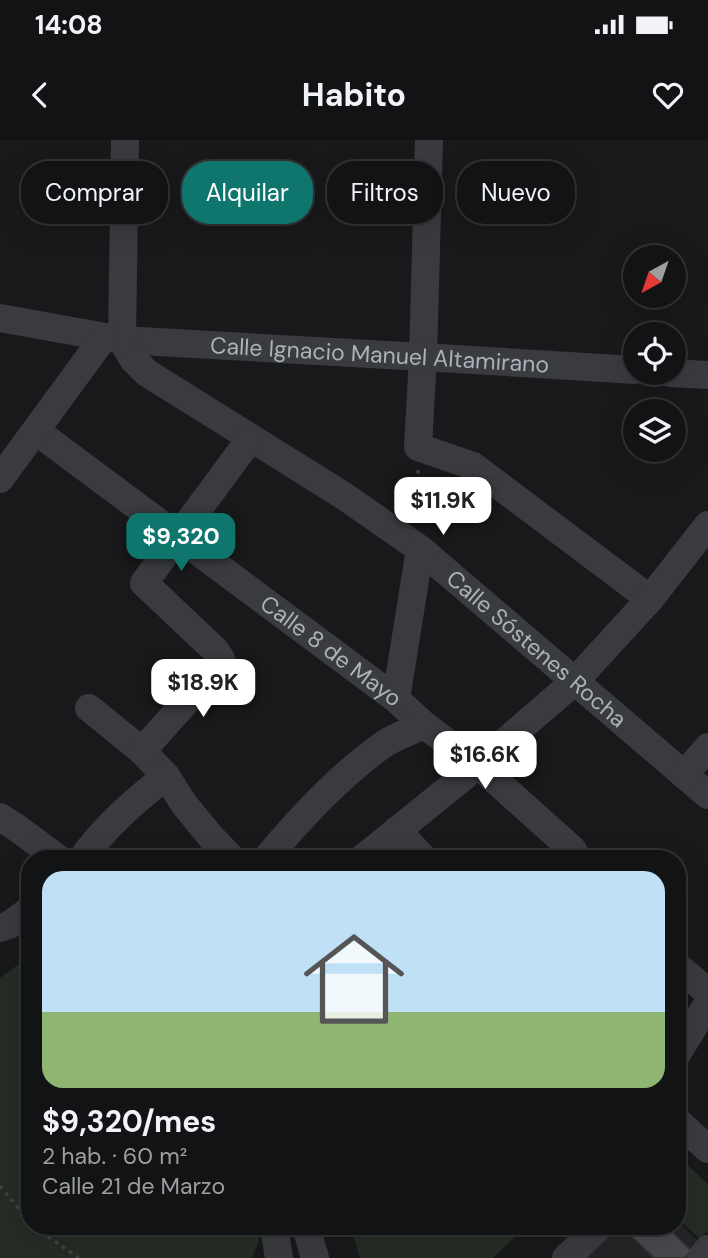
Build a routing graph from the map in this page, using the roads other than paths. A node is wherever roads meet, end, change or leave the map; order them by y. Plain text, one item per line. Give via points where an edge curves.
1 (125, 140) edge
2 (429, 140) edge
3 (0, 318) edge
4 (113, 339) junction
5 (423, 356) junction
6 (623, 369) edge
7 (686, 374) edge
8 (708, 375) edge
9 (36, 432) junction
10 (250, 439) junction
11 (0, 479) edge
12 (708, 525) edge
13 (177, 537) junction
14 (420, 549) junction
15 (650, 599) junction
16 (574, 681) junction
17 (396, 699) junction
18 (89, 708) dead end
19 (424, 725) junction
20 (708, 747) edge
21 (142, 751) junction
22 (478, 765) junction
23 (684, 775) junction
24 (166, 776) junction
25 (708, 795) edge
26 (8, 822) edge
27 (397, 830) junction
28 (25, 850) edge
29 (47, 850) edge
30 (88, 850) edge
31 (223, 850) edge
32 (273, 850) edge
33 (373, 850) edge
34 (413, 850) edge
35 (573, 850) edge
36 (21, 916) edge
37 (0, 928) edge
38 (686, 974) edge
39 (708, 992) edge
40 (708, 1003) edge
41 (686, 1039) edge
42 (308, 1235) edge
43 (590, 1235) edge
44 (708, 1249) edge
45 (315, 1258) edge
46 (566, 1258) edge
47 (701, 1258) edge

1 - 4 street
2 - 5 street
3 - 4 street, Calle Ignacio Manuel Altamirano
4 - 5 street, Calle Ignacio Manuel Altamirano
4 - 9 street
4 - 10 street, Calle Sóstenes Rocha via 147,373
5 - 6 street, Calle Ignacio Manuel Altamirano
5 - 15 street via 418,447 473,466
7 - 8 street
9 - 11 street
9 - 13 street, Calle 8 de Mayo
10 - 13 street
10 - 14 street, Calle Sóstenes Rocha
12 - 15 street
13 - 17 street, Calle 8 de Mayo
13 - 21 street via 144,583 221,659
14 - 16 street, Calle Sóstenes Rocha
14 - 17 street
15 - 16 street
16 - 22 street
16 - 23 street, Calle Sóstenes Rocha
17 - 19 street, Calle 8 de Mayo
18 - 21 street
19 - 22 street, Calle 8 de Mayo
19 - 32 street via 382,745 297,821
20 - 23 street
21 - 24 street
22 - 27 street
22 - 35 street, Calle 8 de Mayo
23 - 25 street, Calle Sóstenes Rocha
24 - 30 street
24 - 31 street
26 - 28 street
26 - 29 street
27 - 33 street
27 - 34 street
36 - 37 street
38 - 39 street
40 - 41 street
42 - 45 street
43 - 46 street
44 - 47 street

